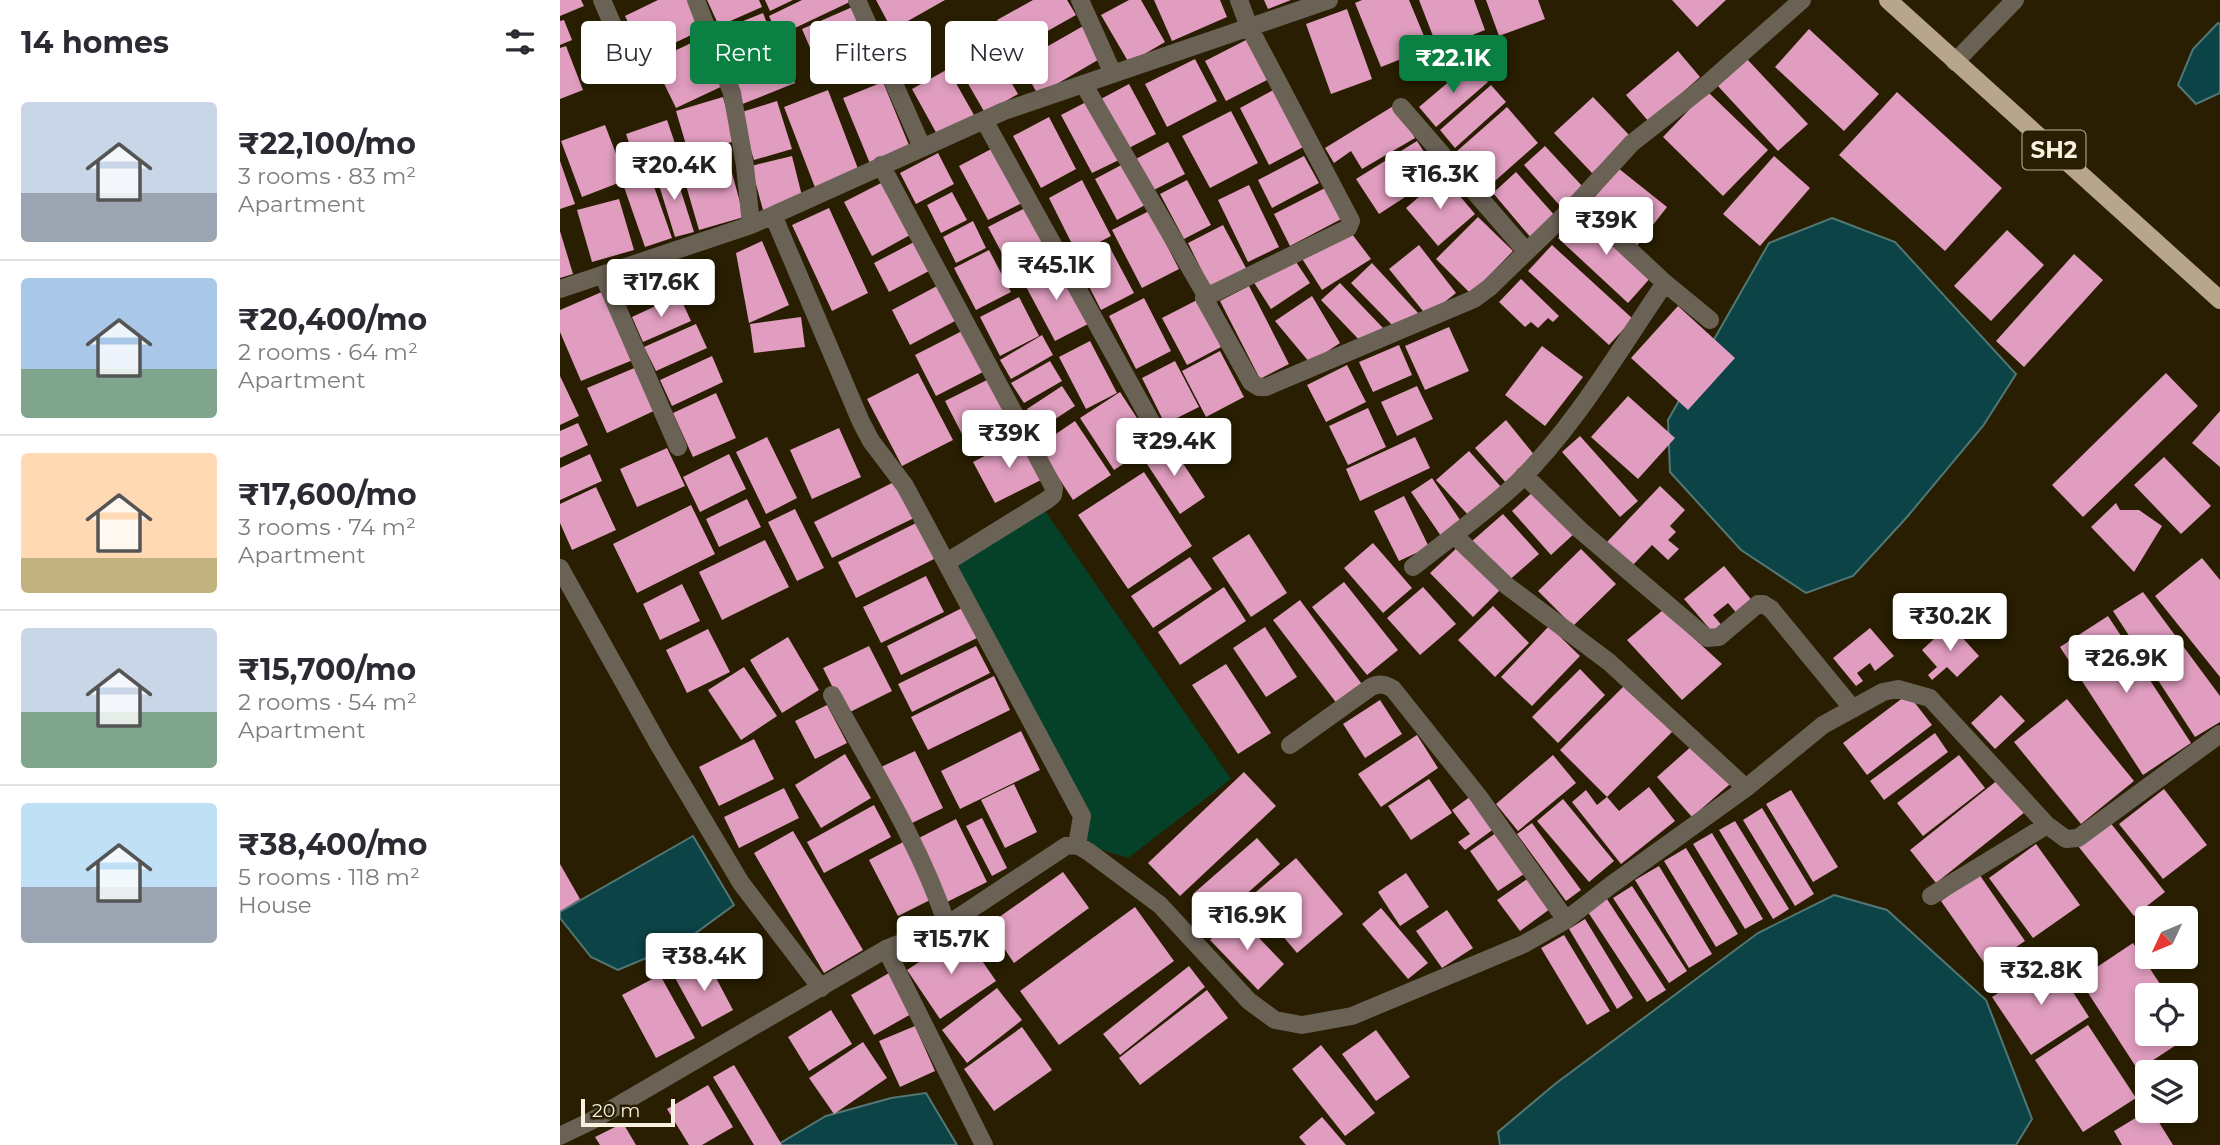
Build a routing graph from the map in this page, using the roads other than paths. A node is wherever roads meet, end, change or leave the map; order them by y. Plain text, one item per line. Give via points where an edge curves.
1 (602, 0) edge
2 (696, 0) edge
3 (857, 0) edge
4 (1080, 0) edge
5 (1239, 0) edge
6 (1329, 0) edge
7 (1802, 0) edge
8 (1888, 0) edge
9 (2015, 0) edge
10 (611, 21) edge
11 (1250, 27) junction
12 (1955, 62) junction
13 (1113, 74) junction
14 (1084, 85) junction
15 (1401, 107) dead end
16 (984, 120) junction
17 (922, 147) junction
18 (881, 165) junction
19 (1578, 202) junction
20 (773, 215) junction
21 (751, 225) junction
22 (1525, 250) junction
23 (603, 275) junction
24 (1665, 283) junction
25 (560, 289) edge
26 (1207, 296) junction
27 (2220, 300) edge
28 (1710, 320) dead end
29 (1159, 436) dead end
30 (678, 447) dead end
31 (1524, 475) junction
32 (1454, 535) junction
33 (947, 562) junction
34 (1413, 567) dead end
35 (560, 568) edge
36 (832, 695) dead end
37 (1853, 709) junction
38 (2220, 734) edge
39 (1290, 745) dead end
40 (1746, 788) junction
41 (2047, 825) junction
42 (1077, 845) junction
43 (1931, 895) dead end
44 (1566, 920) junction
45 (947, 925) junction
46 (886, 949) junction
47 (821, 988) junction
48 (560, 1136) edge
49 (984, 1145) edge

1 - 10 street
2 - 21 street via 732,93
3 - 17 street
4 - 13 street
5 - 11 street
6 - 11 street
7 - 19 street via 1632,143
8 - 12 main road, SH2
9 - 12 street
11 - 13 street
11 - 26 street via 1351,225
12 - 27 main road, SH2
13 - 14 street
14 - 16 street
14 - 26 street
15 - 22 street
16 - 17 street
16 - 29 street
17 - 18 street
18 - 20 street
18 - 33 street via 1054,488 1047,500
19 - 22 street
19 - 24 street
20 - 21 street
20 - 33 street via 861,422 905,486
21 - 23 street
22 - 26 street via 1474,299 1266,387 1251,382 1203,298
23 - 25 street
23 - 30 street
24 - 28 street
24 - 31 street via 1584,401
31 - 32 street
31 - 37 street via 1580,530 1707,638 1719,637 1763,604
32 - 34 street
32 - 40 street via 1506,585 1609,662
33 - 42 street via 1082,816
35 - 47 street via 741,883
36 - 45 street via 909,836
37 - 40 street via 1823,725
37 - 41 street via 1898,689 1930,698
38 - 41 street via 2078,838 2066,839
39 - 44 street via 1371,687 1386,684 1394,689 1479,797
40 - 44 street
41 - 43 street
42 - 44 street via 1160,905 1249,1001 1275,1020 1302,1026 1352,1016 1457,974
42 - 45 street via 1066,846
45 - 46 street
46 - 47 street
46 - 49 street
47 - 48 street

